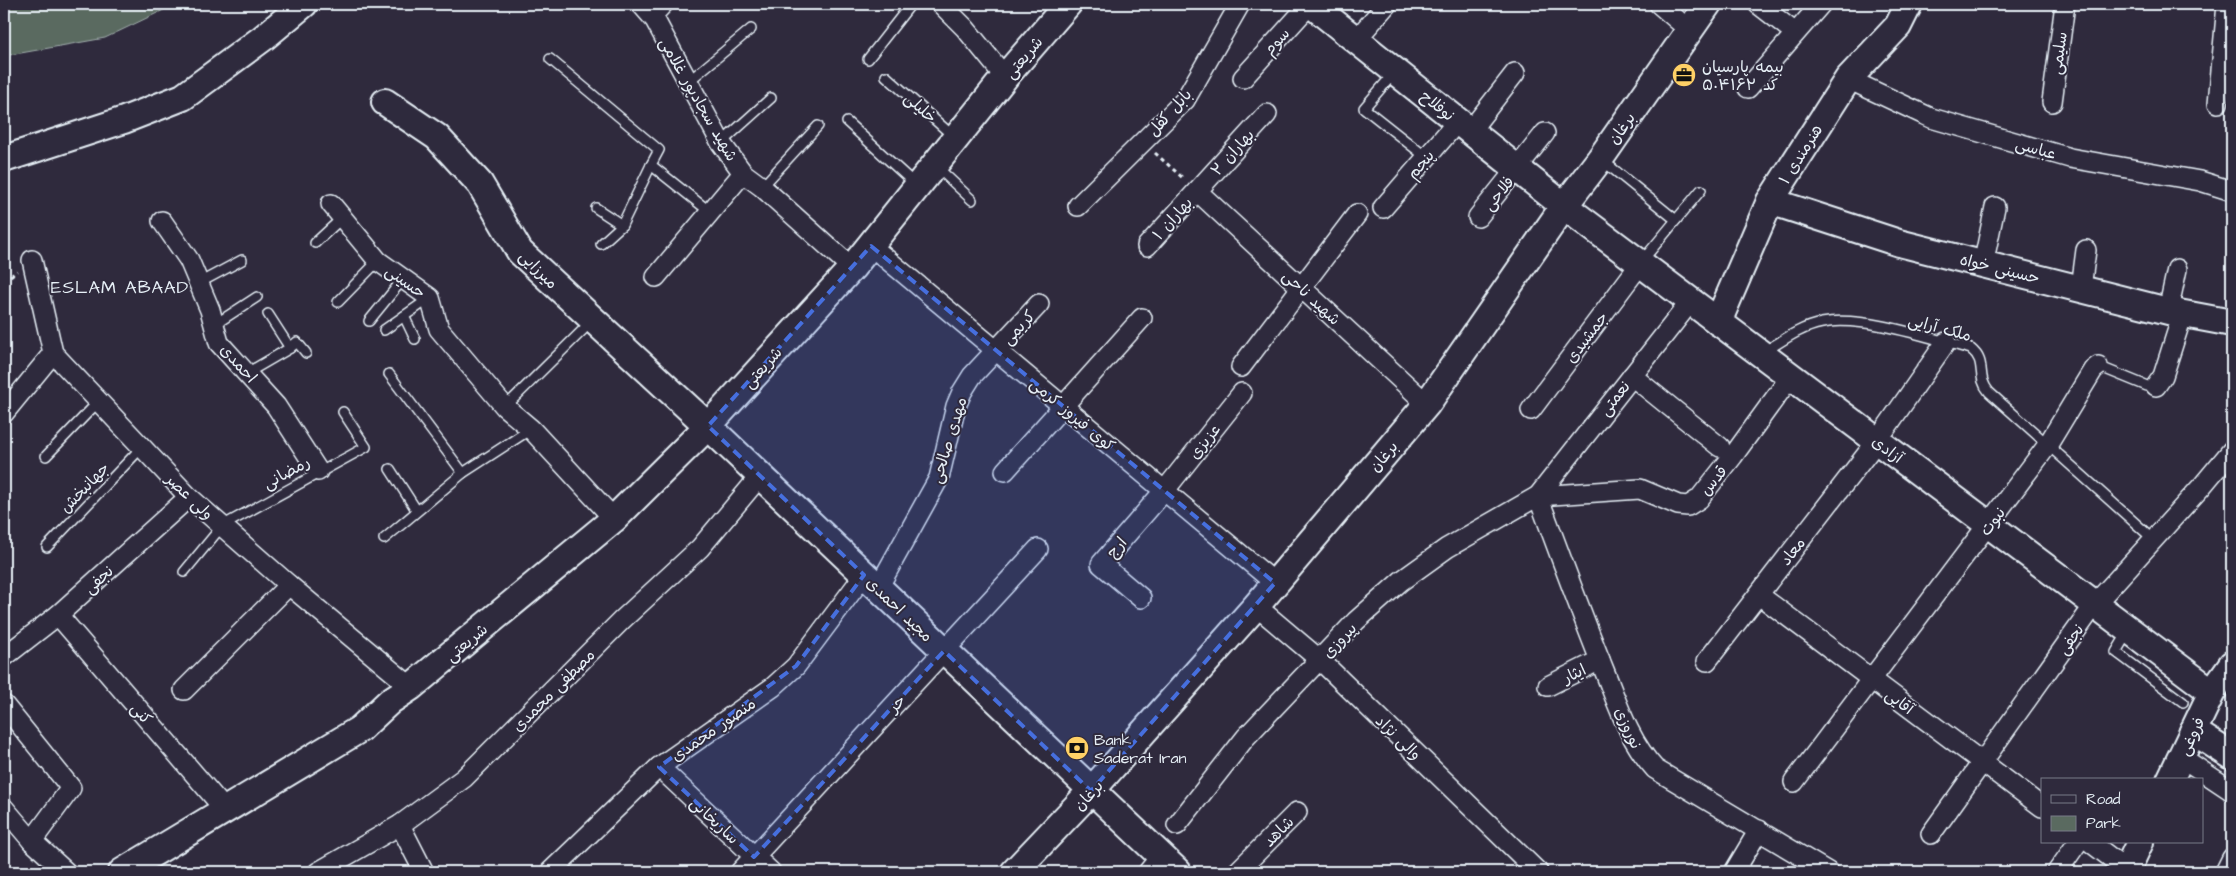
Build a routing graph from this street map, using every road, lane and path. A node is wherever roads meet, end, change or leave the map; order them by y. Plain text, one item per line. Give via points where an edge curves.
1 (304, 4) edge
2 (642, 4) edge
3 (670, 4) edge
4 (911, 4) edge
5 (941, 4) edge
6 (1068, 4) edge
7 (1240, 4) edge
8 (1311, 4) edge
9 (1387, 4) edge
10 (1659, 4) edge
11 (1708, 4) edge
12 (1758, 4) edge
13 (1821, 4) edge
14 (1909, 4) edge
15 (2065, 4) edge
16 (2227, 4) edge
17 (656, 20) junction
18 (751, 28) dead end
19 (1690, 30) junction
20 (1794, 32) junction
21 (1356, 40) junction
22 (868, 59) dead end
23 (550, 60) dead end
24 (1396, 71) junction
25 (1515, 73) dead end
26 (886, 76) dead end
27 (1005, 77) junction
28 (1243, 78) dead end
29 (1848, 79) junction
30 (689, 82) junction
31 (1748, 88) dead end
32 (771, 98) dead end
33 (385, 102) dead end
34 (2052, 102) dead end
35 (2218, 103) dead end
36 (1267, 114) dead end
37 (847, 122) dead end
38 (818, 126) dead end
39 (1464, 126) junction
40 (1545, 133) dead end
41 (956, 138) junction
42 (1143, 141) junction
43 (721, 143) junction
44 (1426, 157) junction
45 (4, 159) edge
46 (1600, 159) junction
47 (651, 165) junction
48 (935, 165) junction
49 (1517, 169) junction
50 (743, 173) junction
51 (762, 187) junction
52 (918, 187) junction
53 (1701, 190) dead end
54 (1197, 191) junction
55 (2232, 191) edge
56 (972, 200) dead end
57 (1770, 201) junction
58 (1078, 206) dead end
59 (1564, 206) junction
60 (1995, 207) dead end
61 (596, 208) dead end
62 (1383, 208) dead end
63 (336, 211) joint
64 (710, 212) junction
65 (1357, 214) dead end
66 (1478, 217) dead end
67 (162, 220) dead end
68 (1676, 220) junction
69 (622, 225) junction
70 (315, 243) dead end
71 (601, 244) dead end
72 (871, 246) junction
73 (1147, 246) dead end
74 (2086, 250) dead end
75 (32, 260) dead end
76 (242, 260) dead end
77 (378, 261) junction
78 (1641, 264) junction
79 (1983, 265) junction
80 (852, 268) junction
81 (2177, 269) dead end
82 (656, 276) dead end
83 (404, 278) junction
84 (198, 283) junction
85 (1302, 288) junction
86 (2081, 288) junction
87 (257, 297) dead end
88 (430, 298) junction
89 (1690, 301) junction
90 (338, 302) dead end
91 (1039, 304) dead end
92 (2175, 312) junction
93 (268, 314) dead end
94 (404, 316) junction
95 (1142, 318) dead end
96 (592, 320) junction
97 (369, 321) dead end
98 (1718, 322) junction
99 (2232, 323) edge
100 (214, 324) junction
101 (384, 330) dead end
102 (415, 339) dead end
103 (1946, 342) junction
104 (290, 348) junction
105 (996, 350) junction
106 (53, 353) junction
107 (306, 353) dead end
108 (1760, 353) junction
109 (2098, 366) joint
110 (1241, 367) dead end
111 (247, 373) junction
112 (389, 374) dead end
113 (1632, 376) junction
114 (1791, 376) junction
115 (2156, 386) joint
116 (1242, 393) dead end
117 (100, 401) junction
118 (1428, 404) junction
119 (1063, 406) junction
120 (505, 408) junction
121 (1530, 410) dead end
122 (343, 412) dead end
123 (4, 413) edge
124 (708, 426) junction
125 (531, 429) junction
126 (1877, 441) junction
127 (2047, 446) junction
128 (142, 447) junction
129 (1720, 447) dead end
130 (46, 456) dead end
131 (2231, 456) edge
132 (390, 468) dead end
133 (1005, 471) dead end
134 (318, 472) junction
135 (463, 473) junction
136 (760, 476) junction
137 (1165, 490) junction
138 (1538, 496) junction
139 (189, 497) junction
140 (417, 511) junction
141 (614, 519) junction
142 (1989, 525) junction
143 (222, 526) junction
144 (384, 538) dead end
145 (2153, 539) junction
146 (47, 547) dead end
147 (1038, 549) dead end
148 (184, 572) dead end
149 (871, 582) junction
150 (1276, 583) junction
151 (288, 585) junction
152 (1758, 595) junction
153 (1141, 598) dead end
154 (2095, 604) junction
155 (1256, 606) junction
156 (58, 615) junction
157 (2129, 630) junction
158 (944, 651) junction
159 (4, 657) edge
160 (1320, 660) junction
161 (1600, 660) junction
162 (1708, 661) dead end
163 (2232, 664) edge
164 (1872, 680) junction
165 (1548, 686) dead end
166 (411, 687) junction
167 (184, 690) dead end
168 (2212, 692) junction
169 (2183, 702) dead end
170 (4, 705) edge
171 (2193, 731) junction
172 (2232, 756) edge
173 (1982, 762) junction
174 (659, 767) junction
175 (2175, 768) edge
176 (2200, 778) edge
177 (2204, 780) edge
178 (1794, 782) dead end
179 (1091, 791) junction
180 (2232, 791) edge
181 (2041, 806) edge
182 (4, 808) edge
183 (226, 811) junction
184 (1297, 812) dead end
185 (400, 825) junction
186 (1177, 825) dead end
187 (1759, 830) junction
188 (1931, 834) dead end
189 (32, 840) junction
190 (2077, 844) edge
191 (2092, 844) edge
192 (2139, 844) edge
193 (754, 856) junction
194 (2232, 858) edge
195 (1162, 867) edge
196 (2126, 871) edge
197 (66, 872) edge
198 (122, 872) edge
199 (149, 872) edge
200 (318, 872) edge
201 (424, 872) edge
202 (550, 872) edge
203 (740, 872) edge
204 (771, 872) edge
205 (1014, 872) edge
206 (1237, 872) edge
207 (1538, 872) edge
208 (1734, 872) edge
209 (1828, 872) edge
210 (2057, 872) edge
211 (2225, 872) edge

1 - 45 street via 183,97
2 - 17 street, شهید سجادپور غلامی
3 - 17 lane
4 - 22 lane
5 - 27 street
6 - 27 street, شریعتی
7 - 42 street, بابل کفل via 1185,100
8 - 21 street, نوفلاح
8 - 28 street, سوم
9 - 21 street
10 - 19 street
11 - 19 street, برغان
12 - 20 street
13 - 20 street
14 - 29 street, هنرمندی ۱ via 1898,26
15 - 34 street, سلیمی
16 - 35 street
17 - 30 street, شهید سجادپور غلامی
18 - 30 lane
19 - 46 street, برغان
20 - 31 street
21 - 24 street, نوفلاح
23 - 47 lane via 660,150
24 - 39 street, نوفلاح
24 - 44 lane via 1364,108
25 - 39 street, پنجم
26 - 41 lane, خلیلی
27 - 41 street, شریعتی
29 - 55 street, عباسی via 1931,118 2070,158 2200,181
29 - 57 street, هنرمندی ۱
30 - 43 street, شهید سجادپور غلامی
32 - 43 lane
33 - 96 street, میرزایی via 437,137 480,184 520,252
36 - 54 street, بهاران ۲
37 - 52 lane
38 - 51 lane
39 - 44 street, پنجم
39 - 49 street, نوفلاح
40 - 49 street, فلاحی
41 - 48 street, شریعتی
42 - 54 path
42 - 58 street, بابل کفل
43 - 50 street, شهید سجادپور غلامی
44 - 62 street, پنجم
46 - 59 street, برغان
46 - 68 lane
47 - 64 lane
47 - 69 lane
48 - 52 street, شریعتی
48 - 56 lane
49 - 59 street, نوفلاح
49 - 66 street, فلاحی
50 - 51 street, شهید سجادپور غلامی
50 - 64 street
51 - 80 street, شهید سجادپور غلامی
52 - 72 street, شریعتی
53 - 68 lane
54 - 73 street, بهاران ۱
54 - 85 street, شهید ناحی
57 - 79 street, حسینی خواه via 1899,244
57 - 98 street, هنرمندی ۱
59 - 78 street, آزادی
59 - 118 street, برغان
60 - 79 street
61 - 69 lane
63 - 70 lane
63 - 77 street, حسینی
64 - 82 street
65 - 85 street
67 - 84 street, احمدی via 189,260
68 - 78 lane
69 - 71 lane
72 - 80 street, شریعتی
72 - 105 street, کوی فیروز کرمی
74 - 86 street
75 - 106 street
76 - 84 lane
77 - 83 street, حسینی
77 - 90 lane
78 - 89 street, آزادی
78 - 121 street, جمشیدی
79 - 86 street, حسینی خواه
80 - 124 street, شریعتی
81 - 92 street, نبوت
83 - 88 street, حسینی
83 - 97 lane
84 - 100 street, احمدی
85 - 110 street
85 - 118 street, شهید ناحی
86 - 92 street, حسینی خواه
87 - 100 lane
88 - 94 lane
88 - 120 street, حسینی via 439,329
89 - 98 street, آزادی
89 - 113 street, نعمتی
91 - 105 street, کریمی
92 - 99 street, حسینی خواه
92 - 115 street, نبوت via 2163,376
93 - 104 lane
94 - 101 lane
94 - 102 lane
95 - 119 street
96 - 120 lane
96 - 124 street, میرزایی
98 - 108 street, آزادی
100 - 111 street, احمدی via 219,343
103 - 108 lane, ملک آرایی via 1863,323 1823,323 1804,328
103 - 126 street, معاد
103 - 127 lane, ملک آرایی via 1977,354 1984,386
104 - 107 lane via 297,342
104 - 111 lane
105 - 119 street, کوی فیروز کرمی
105 - 149 street, مهدی صالحی via 962,392 939,478
106 - 117 street, ولی عصر
106 - 123 street
108 - 114 street, آزادی
109 - 115 lane, نبوت via 2148,386
109 - 127 street, نبوت
111 - 134 street, احمدی via 276,406
112 - 135 lane
113 - 129 street
113 - 138 street, نعمتی
114 - 126 street, آزادی
114 - 138 street, قدس via 1733,456 1698,499 1688,506 1640,489
116 - 137 street, عزیزی
117 - 128 street, ولی عصر
117 - 130 lane
118 - 150 street, برغان
119 - 133 street
119 - 137 street, کوی فیروز کرمی
120 - 125 street, حسینی
122 - 134 lane, رمضانی via 366,447
124 - 136 street, مجید احمدی
124 - 141 street, شریعتی
125 - 135 lane
125 - 141 street, حسینی
126 - 142 street, آزادی
126 - 152 street, معاد
127 - 142 street, نبوت
127 - 145 lane, ملک آرایی
128 - 139 street, ولی عصر
128 - 146 lane, جهانبخش
131 - 145 street, نجفی
132 - 140 lane
134 - 143 lane, رمضانی
135 - 140 lane
136 - 149 street, مجید احمدی
136 - 185 street, مصطفی محمدی via 700,548 622,620 464,778
137 - 150 street, کوی فیروز کرمی
137 - 153 street, ارج via 1101,564
138 - 160 street, پیروزی via 1447,548 1401,581 1356,621
138 - 161 street, نوروزی
139 - 143 street, ولی عصر
139 - 156 street, نجفی
140 - 144 lane
141 - 166 street, شریعتی
142 - 154 street, آزادی
142 - 164 street, نبوت
143 - 148 lane
143 - 151 street, ولی عصر
145 - 154 street, نجفی
147 - 158 street, حر
149 - 158 street, مجید احمدی
149 - 174 street, منصور محمدی via 773,687
150 - 155 street, برغان
151 - 166 street, ولی عصر
151 - 167 street
152 - 162 street, معاد
152 - 164 street, آقایی
154 - 157 street, آزادی
154 - 173 street, نجفی
155 - 160 street, والی نژاد
155 - 179 street, برغان
156 - 159 street, نجفی
156 - 183 street, کنی
157 - 168 street, آزادی
157 - 169 lane via 2116,652
158 - 179 street, مجید احمدی
158 - 193 street, حر
160 - 186 street, پیروزی via 1246,737
160 - 207 street, والی نژاد
161 - 165 street, ایثار
161 - 187 street, نوروزی via 1632,740 1654,769
163 - 168 street
164 - 173 street, آقایی
164 - 178 street, نبوت
166 - 183 street, شریعتی via 390,701 360,729
166 - 199 street, شریعتی via 399,715 370,743
168 - 171 street, فروغی
170 - 189 street via 71,788
171 - 172 street
171 - 175 street, فروغی
173 - 181 street, آقایی
173 - 188 street, نجفی
174 - 193 street, ساریخانی
174 - 202 street, منصور محمدی
175 - 176 street
177 - 180 street
179 - 195 street, مجید احمدی
179 - 205 street, برغان
182 - 189 street
183 - 198 street, شریعتی
184 - 206 street, شاهد
185 - 200 street, مصطفی محمدی
185 - 201 street
187 - 208 street
187 - 209 street, نوروزی
189 - 197 street
190 - 210 street
191 - 196 street
192 - 196 street
193 - 203 street, حر
193 - 204 street, ساریخانی
194 - 211 street

